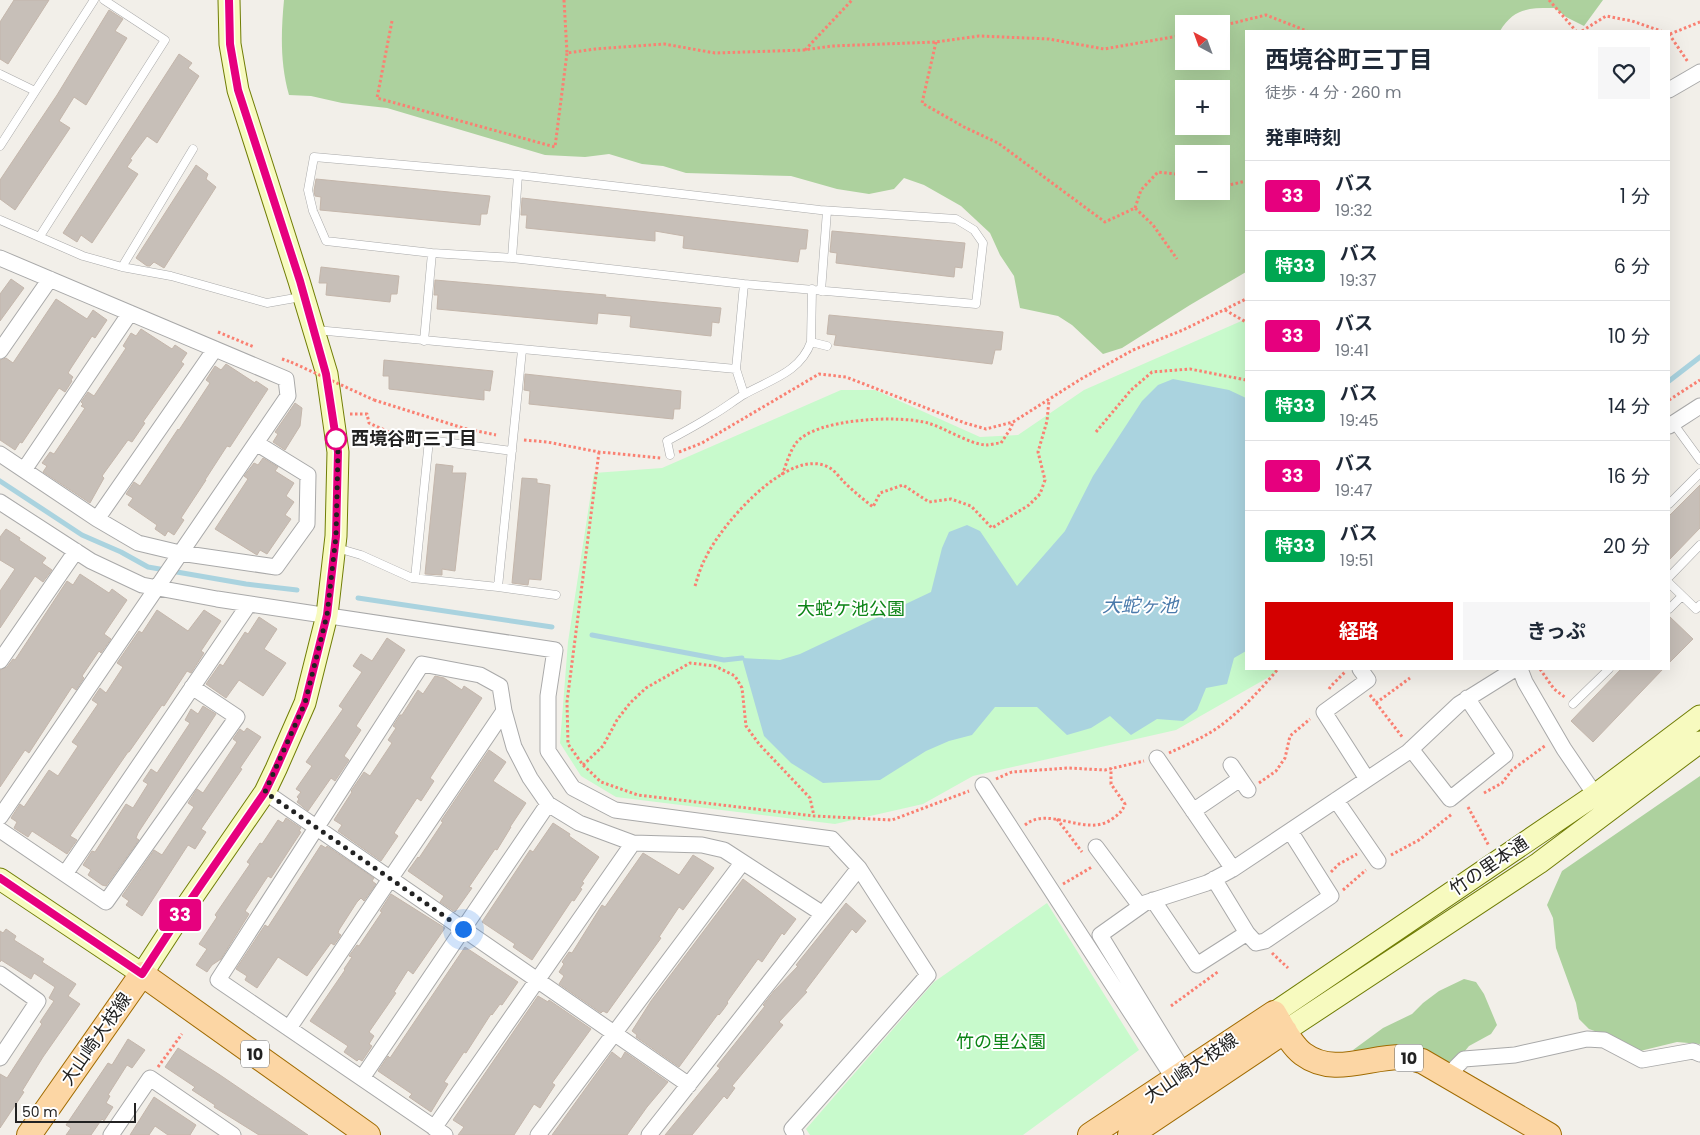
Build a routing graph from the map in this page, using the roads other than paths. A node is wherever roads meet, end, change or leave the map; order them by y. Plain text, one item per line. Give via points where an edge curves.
1 (94, 0) edge
2 (104, 0) edge
3 (229, 0) edge
4 (1698, 73) edge
5 (0, 74) edge
6 (1670, 89) edge
7 (35, 91) junction
8 (0, 146) edge
9 (193, 149) dead end
10 (518, 175) junction
11 (827, 210) junction
12 (0, 220) edge
13 (40, 236) junction
14 (432, 253) junction
15 (0, 258) edge
16 (512, 258) junction
17 (122, 267) junction
18 (50, 279) junction
19 (744, 284) junction
20 (812, 289) junction
21 (822, 291) junction
22 (304, 297) junction
23 (130, 313) junction
24 (313, 330) junction
25 (424, 341) junction
26 (811, 342) junction
27 (827, 346) dead end
28 (215, 349) junction
29 (522, 350) junction
30 (0, 351) edge
31 (736, 369) junction
32 (744, 394) junction
33 (1700, 406) edge
34 (1671, 425) edge
35 (256, 443) junction
36 (512, 451) junction
37 (0, 454) edge
38 (670, 455) road end
39 (1699, 457) edge
40 (24, 470) junction
41 (1700, 473) edge
42 (0, 503) edge
43 (1670, 503) edge
44 (97, 519) junction
45 (1700, 545) edge
46 (335, 548) junction
47 (76, 551) junction
48 (180, 553) junction
49 (1670, 576) edge
50 (416, 578) junction
51 (1670, 583) edge
52 (498, 586) junction
53 (156, 588) junction
54 (556, 595) dead end
55 (1682, 596) junction
56 (249, 604) junction
57 (1700, 605) edge
58 (1670, 608) edge
59 (327, 615) junction
60 (0, 661) edge
61 (1361, 670) edge
62 (1513, 670) edge
63 (1520, 670) edge
64 (1608, 670) edge
65 (192, 687) junction
66 (1467, 698) junction
67 (1573, 704) road end
68 (504, 711) junction
69 (1700, 716) edge
70 (1700, 742) edge
71 (1411, 749) junction
72 (1157, 758) road end
73 (1231, 765) dead end
74 (1367, 779) junction
75 (983, 785) road end
76 (265, 792) junction
77 (1595, 795) junction
78 (1336, 800) junction
79 (548, 804) junction
80 (1193, 811) junction
81 (1607, 812) junction
82 (0, 817) edge
83 (316, 828) junction
84 (0, 830) edge
85 (1290, 831) junction
86 (633, 843) junction
87 (1090, 850) road end
88 (1378, 861) road end
89 (742, 863) junction
90 (859, 868) junction
91 (1233, 869) junction
92 (65, 874) junction
93 (0, 878) edge
94 (390, 878) junction
95 (1214, 879) junction
96 (1147, 903) junction
97 (823, 914) junction
98 (463, 929) junction
99 (1247, 933) junction
100 (0, 974) edge
101 (142, 974) junction
102 (538, 980) junction
103 (1280, 1022) junction
104 (288, 1028) junction
105 (614, 1033) junction
106 (1700, 1054) edge
107 (0, 1058) edge
108 (1448, 1075) junction
109 (1179, 1076) junction
110 (362, 1078) junction
111 (689, 1084) junction
112 (215, 1130) edge
113 (440, 1132) edge
114 (29, 1135) edge
115 (111, 1135) edge
116 (233, 1135) edge
117 (368, 1135) edge
118 (538, 1135) edge
119 (649, 1135) edge
120 (796, 1135) edge
121 (1090, 1135) edge
122 (1130, 1135) edge
123 (1549, 1135) edge

1 - 7 lane
2 - 13 lane via 165,40
3 - 22 street via 230,44 238,90
4 - 6 street
5 - 7 lane
7 - 8 lane
9 - 17 lane
10 - 11 lane
10 - 14 lane via 314,157 308,190 326,241
10 - 16 lane
11 - 21 lane
11 - 21 lane via 956,219 974,230 983,243 976,304
12 - 13 lane
13 - 17 lane via 83,256
14 - 16 lane
14 - 25 lane
15 - 18 street
16 - 19 lane
17 - 22 lane via 171,276 267,303
18 - 23 street
18 - 30 street
19 - 20 lane
19 - 31 lane
20 - 21 lane
20 - 26 lane
22 - 24 street
23 - 28 street
23 - 40 street
24 - 25 lane
24 - 46 street via 326,374 338,452
25 - 29 lane
26 - 27 lane
26 - 32 lane via 807,354 796,366 772,382
28 - 35 street via 286,378 288,396
28 - 44 street
29 - 31 lane
29 - 36 lane
31 - 32 lane
32 - 38 lane via 667,441
33 - 34 street
34 - 39 lane
35 - 48 street
35 - 48 street via 308,475 307,524 276,567
36 - 50 lane via 429,440
36 - 52 lane
37 - 40 street
40 - 44 street
41 - 43 lane
42 - 47 street
44 - 48 street via 138,543
45 - 49 lane
46 - 50 lane
46 - 59 street
47 - 53 street via 142,585
47 - 60 street
48 - 53 street
50 - 52 lane
51 - 55 lane
52 - 54 lane
53 - 56 street
53 - 82 street
55 - 57 lane via 1696,609
55 - 58 lane
56 - 59 street
56 - 65 street
59 - 76 street via 305,703
59 - 90 street via 555,650 548,696 548,751 573,788 615,810 832,839
61 - 74 street via 1368,680 1324,712
62 - 66 street
63 - 77 street via 1564,748
64 - 67 lane
65 - 92 street
65 - 92 street via 237,717 106,902
66 - 71 street
66 - 71 street via 1505,755 1450,799
68 - 79 street via 514,747
68 - 83 street via 500,686 480,674 422,664
68 - 94 street
69 - 77 street, 竹の里本通
70 - 81 street, 竹の里本通
71 - 74 street
72 - 80 street
73 - 80 street via 1244,785
74 - 78 street
75 - 109 street
76 - 83 street
76 - 101 street
77 - 81 street
77 - 103 street, 竹の里本通
78 - 85 street
78 - 88 street
79 - 86 street via 579,823
79 - 98 street
80 - 91 street
81 - 103 street, 竹の里本通 via 1539,862
83 - 94 street
83 - 104 street via 218,980
84 - 92 street
85 - 91 street
85 - 99 street via 1331,896 1266,941 1256,944
86 - 89 street via 702,845 724,850
86 - 102 street
87 - 96 street via 1105,859
89 - 97 street
89 - 105 street
90 - 97 street
90 - 120 street via 928,975 792,1128
91 - 95 street
93 - 101 street
94 - 98 street
94 - 104 street
95 - 96 street
95 - 99 street
96 - 99 street via 1197,965
96 - 109 street via 1100,936
97 - 111 street
98 - 102 street
98 - 110 street
100 - 107 street via 38,1001
101 - 114 main road, 大山崎大枝線
101 - 117 main road, 大山崎大枝線 / 10
102 - 105 street
102 - 113 street
103 - 108 main road, 10 via 1302,1054 1321,1064 1342,1065 1404,1057 1422,1061
103 - 109 main road, 大山崎大枝線
103 - 122 main road, 大山崎大枝線
104 - 110 street
105 - 111 street
105 - 118 street
106 - 108 street via 1693,1051 1642,1060 1604,1040 1587,1038 1516,1055 1464,1059
108 - 123 main road, 10
109 - 121 main road, 大山崎大枝線
110 - 113 street
111 - 119 street
112 - 115 street via 150,1078
112 - 116 street

